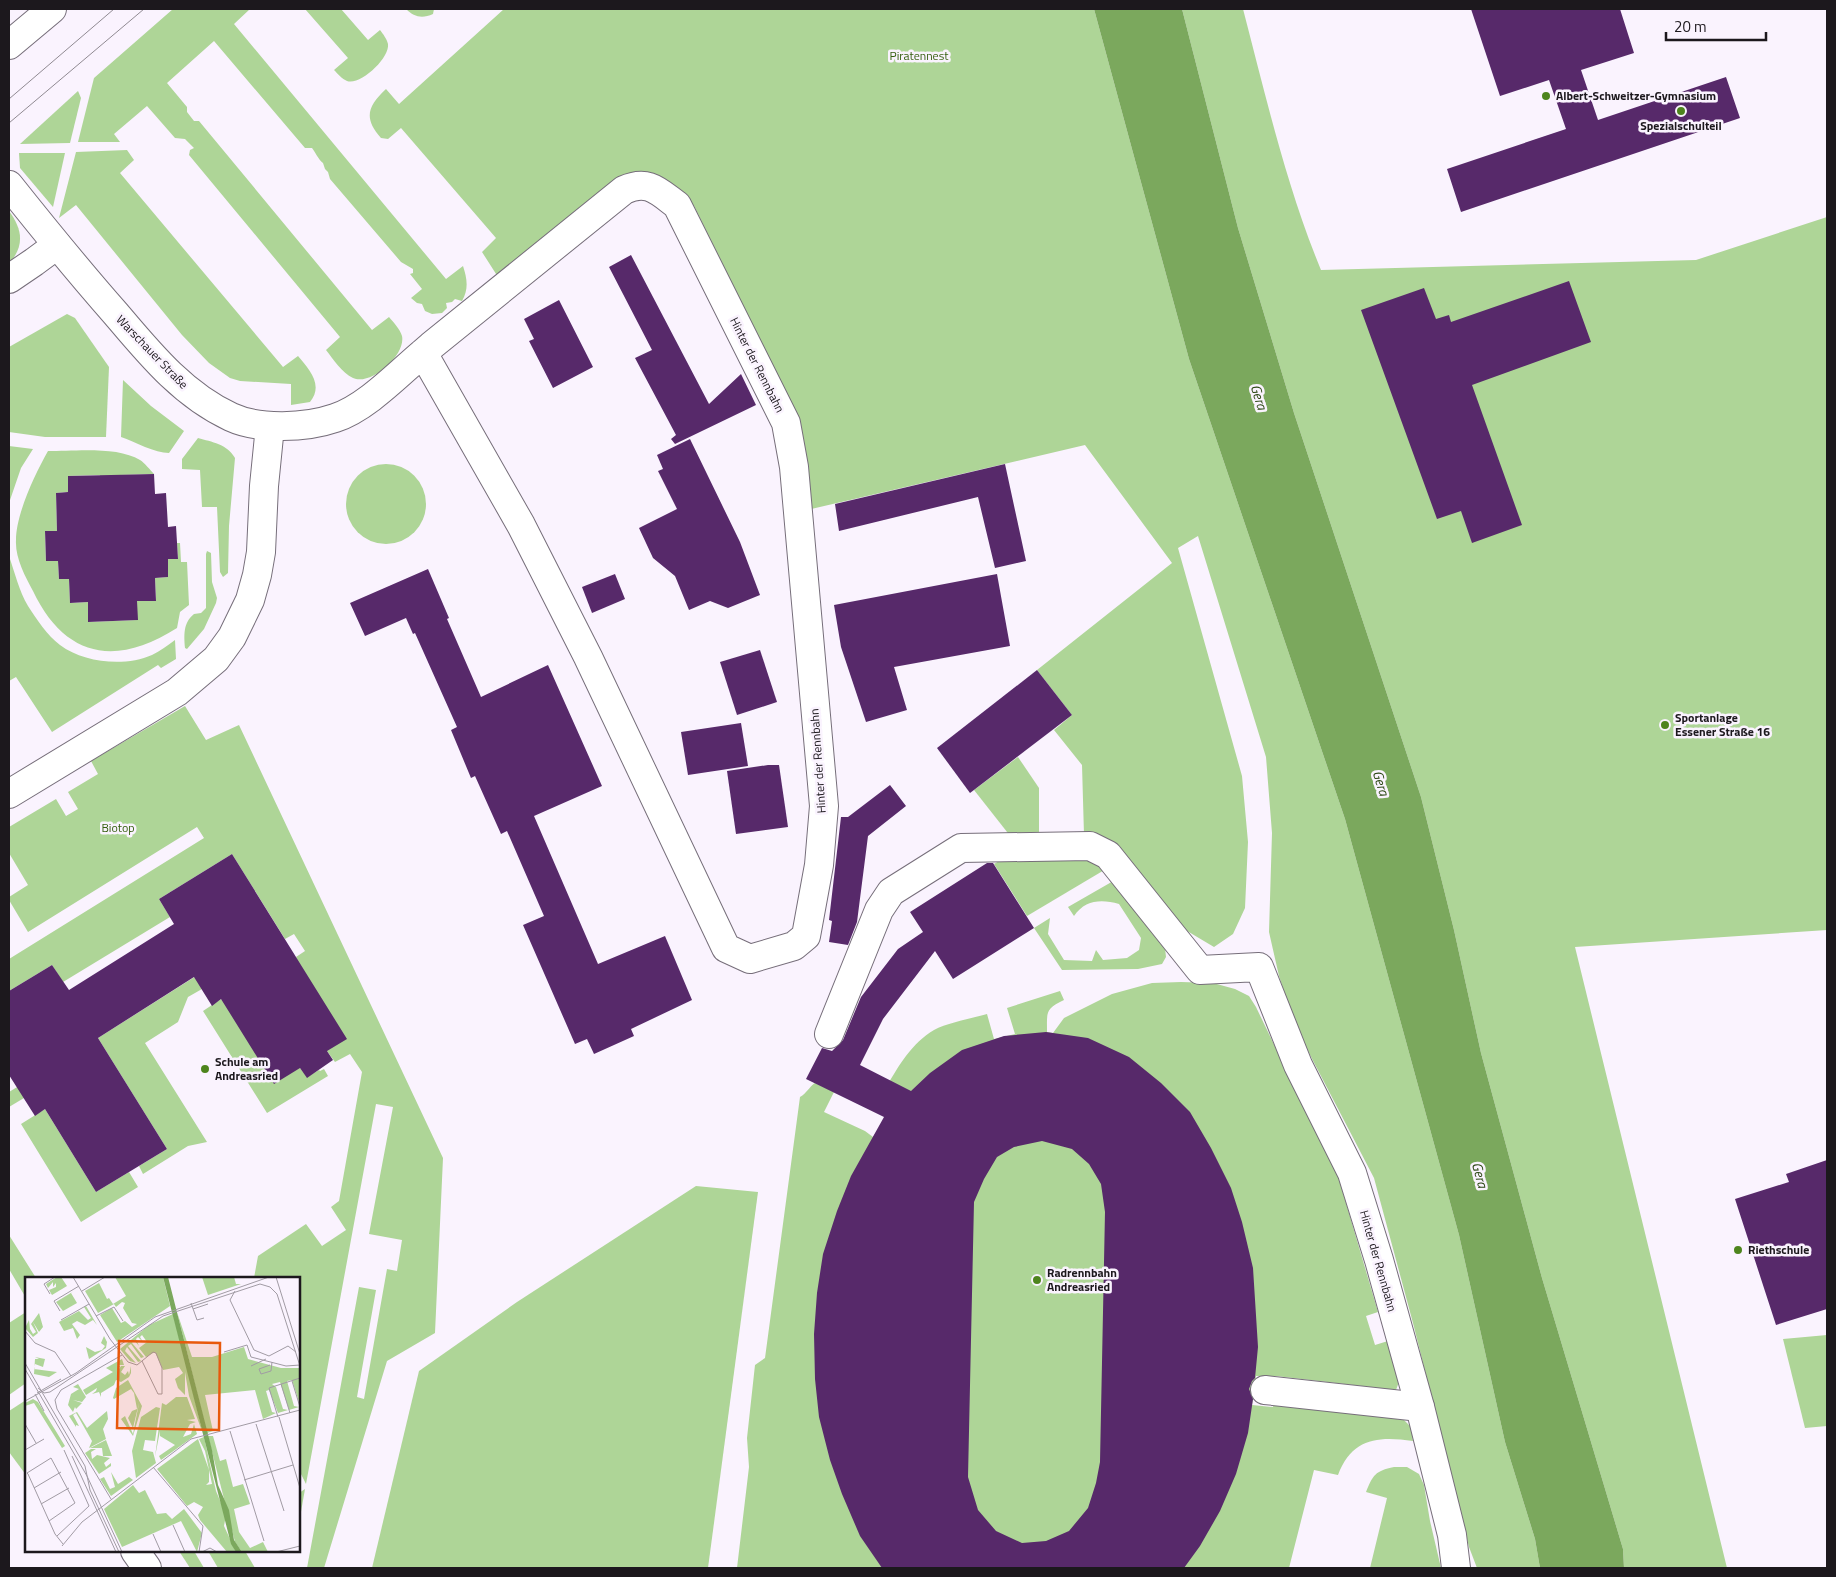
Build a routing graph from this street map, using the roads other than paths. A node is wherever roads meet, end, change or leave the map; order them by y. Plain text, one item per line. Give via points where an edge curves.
1 (52, 9) edge
2 (9, 45) edge
3 (9, 185) edge
4 (57, 245) junction
5 (9, 278) edge
6 (423, 353) junction
7 (270, 426) junction
8 (9, 794) edge
9 (828, 1034) dead end
10 (1265, 1390) dead end
11 (1420, 1407) junction
12 (136, 1552) edge
13 (147, 1568) edge
14 (1456, 1568) edge

1 - 2 street
3 - 4 street, Warschauer Straße
4 - 5 street
4 - 7 street, Warschauer Straße via 168,373 202,402 232,418
6 - 6 street, Hinter der Rennbahn via 624,190 638,185 652,187 677,205 786,423 791,450 824,806 819,865 806,936 794,946 750,959 726,948 522,525
6 - 7 street, Hinter der Rennbahn via 357,408 334,418 307,424
7 - 8 street via 257,575 250,600 232,637 216,659 177,692
9 - 11 street, Hinter der Rennbahn via 880,910 891,892 961,848 1090,846 1108,855 1200,970 1259,967 1298,1065 1352,1173
10 - 11 street
11 - 14 street, Hinter der Rennbahn via 1452,1535
12 - 13 street

